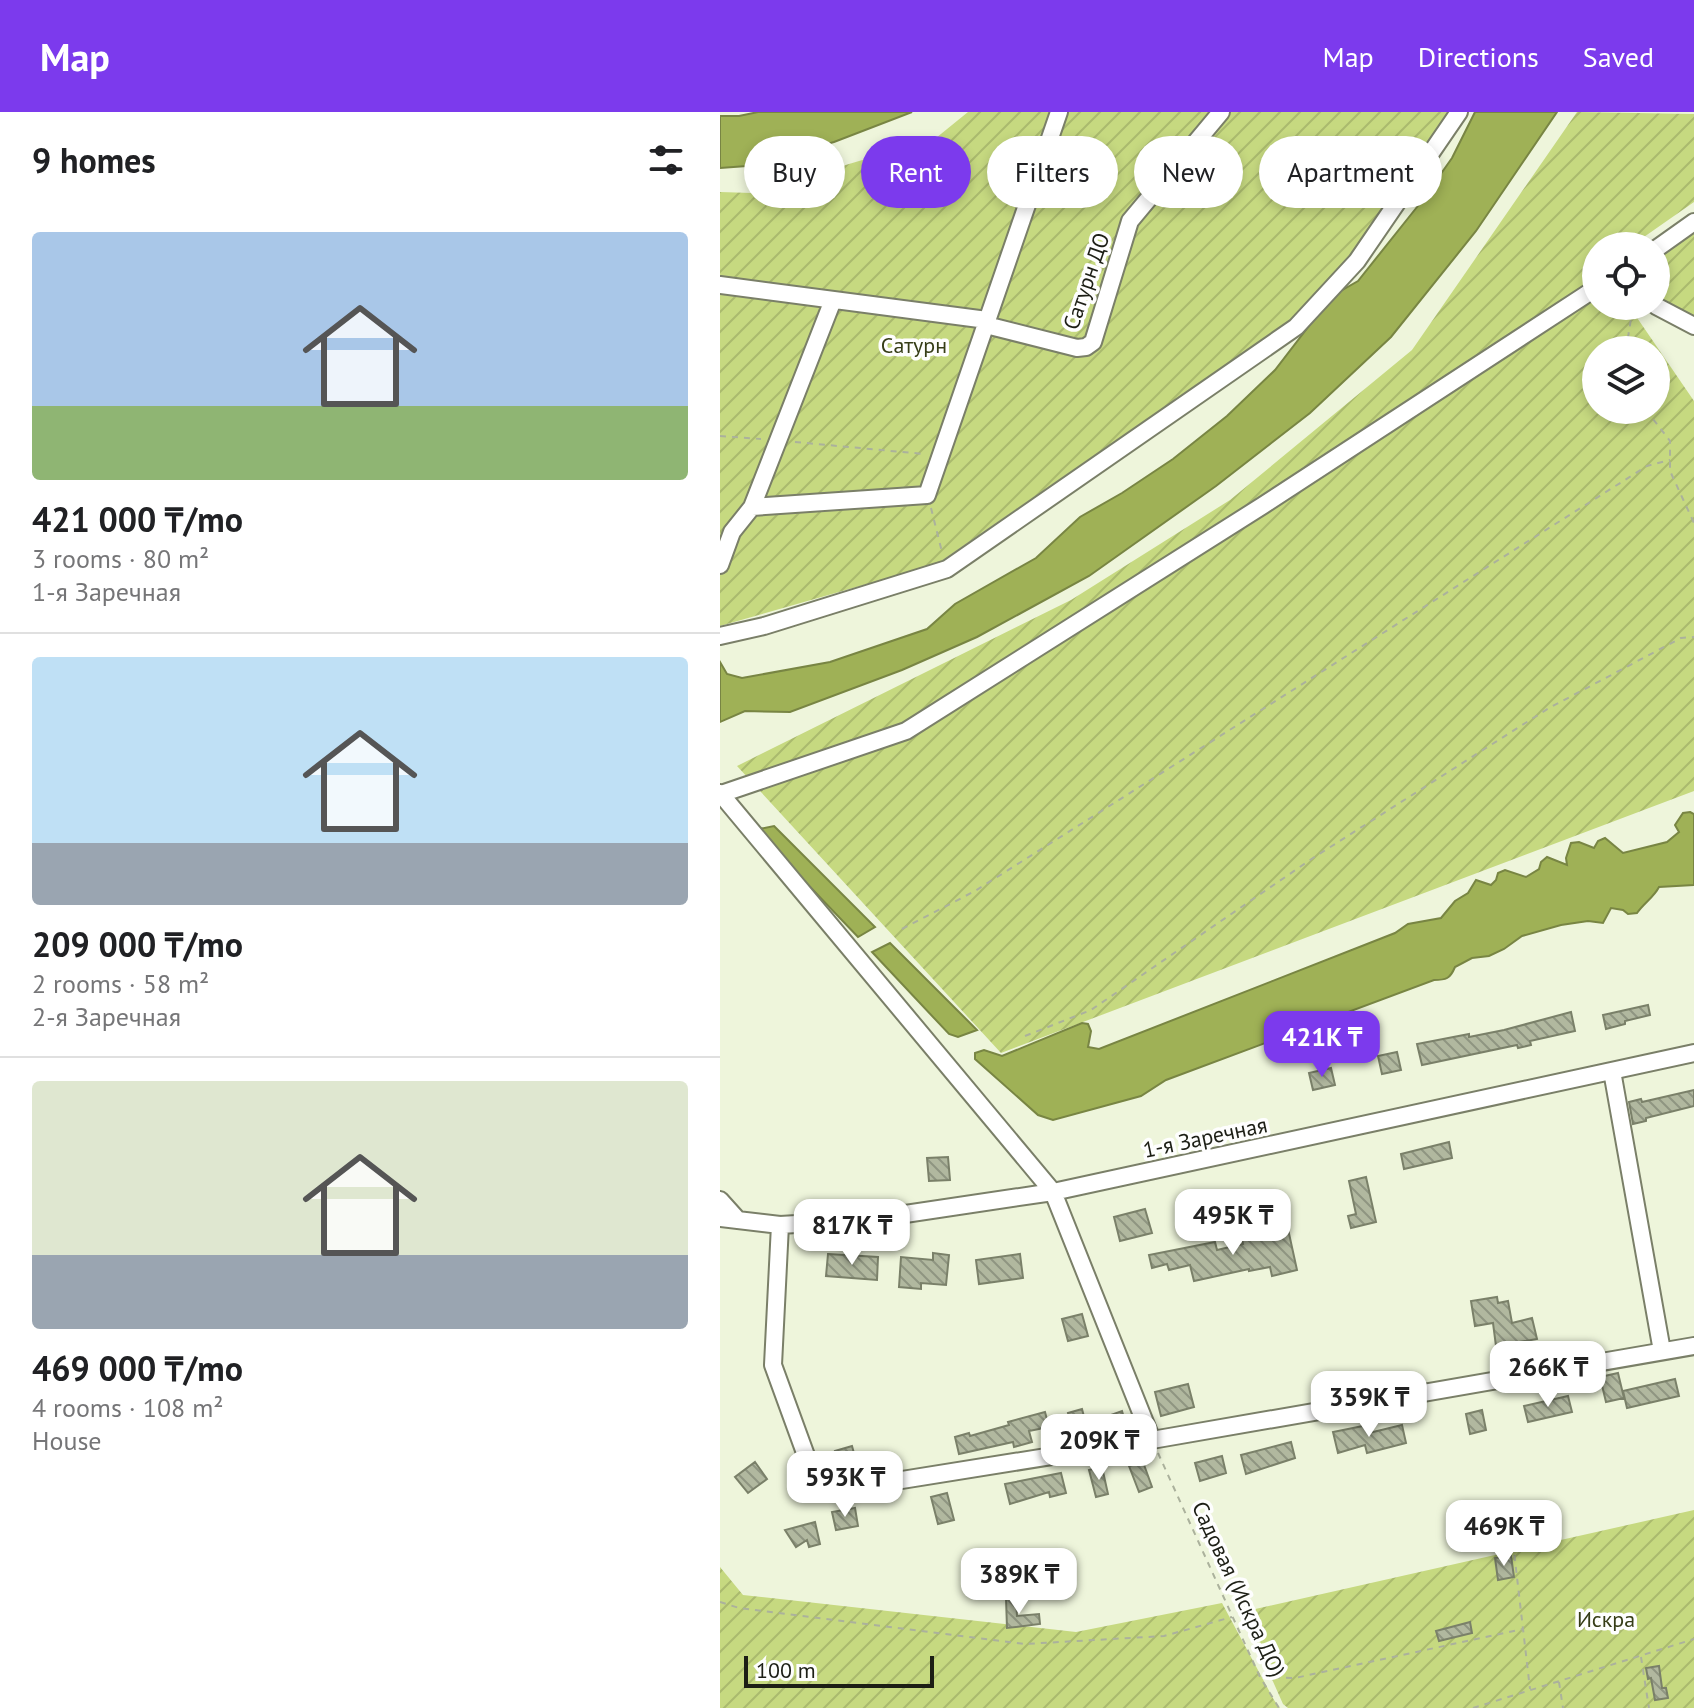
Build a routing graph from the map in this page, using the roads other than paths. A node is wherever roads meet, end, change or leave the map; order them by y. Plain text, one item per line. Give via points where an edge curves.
1 (1059, 112) edge
2 (1221, 112) edge
3 (1459, 112) edge
4 (1694, 222) edge
5 (1670, 239) edge
6 (720, 285) edge
7 (1582, 297) edge
8 (833, 300) junction
9 (1670, 313) edge
10 (987, 322) junction
11 (1694, 326) edge
12 (752, 507) junction
13 (720, 565) edge
14 (720, 636) edge
15 (720, 794) edge
16 (1694, 1053) edge
17 (1612, 1071) junction
18 (1053, 1192) junction
19 (720, 1200) edge
20 (720, 1218) edge
21 (738, 1220) junction
22 (780, 1225) junction
23 (1694, 1346) edge
24 (1662, 1351) junction
25 (1152, 1440) junction

1 - 10 street
2 - 10 street, Сатурн ДО via 1130,221 1093,342 1077,348
3 - 14 street via 1357,261 1296,327 947,569
4 - 5 street
6 - 8 street
7 - 15 street via 906,731
8 - 10 street
8 - 12 street
9 - 11 street
10 - 12 street via 927,495
12 - 13 street via 732,532
15 - 18 street
16 - 17 street, 1-я Заречная
17 - 18 street, 1-я Заречная
17 - 24 street
18 - 22 street, 1-я Заречная via 865,1220
18 - 25 street
19 - 21 street
20 - 21 street, 1-я Заречная
21 - 22 street, 1-я Заречная
22 - 25 street via 773,1365 823,1491
23 - 24 street
24 - 25 street

